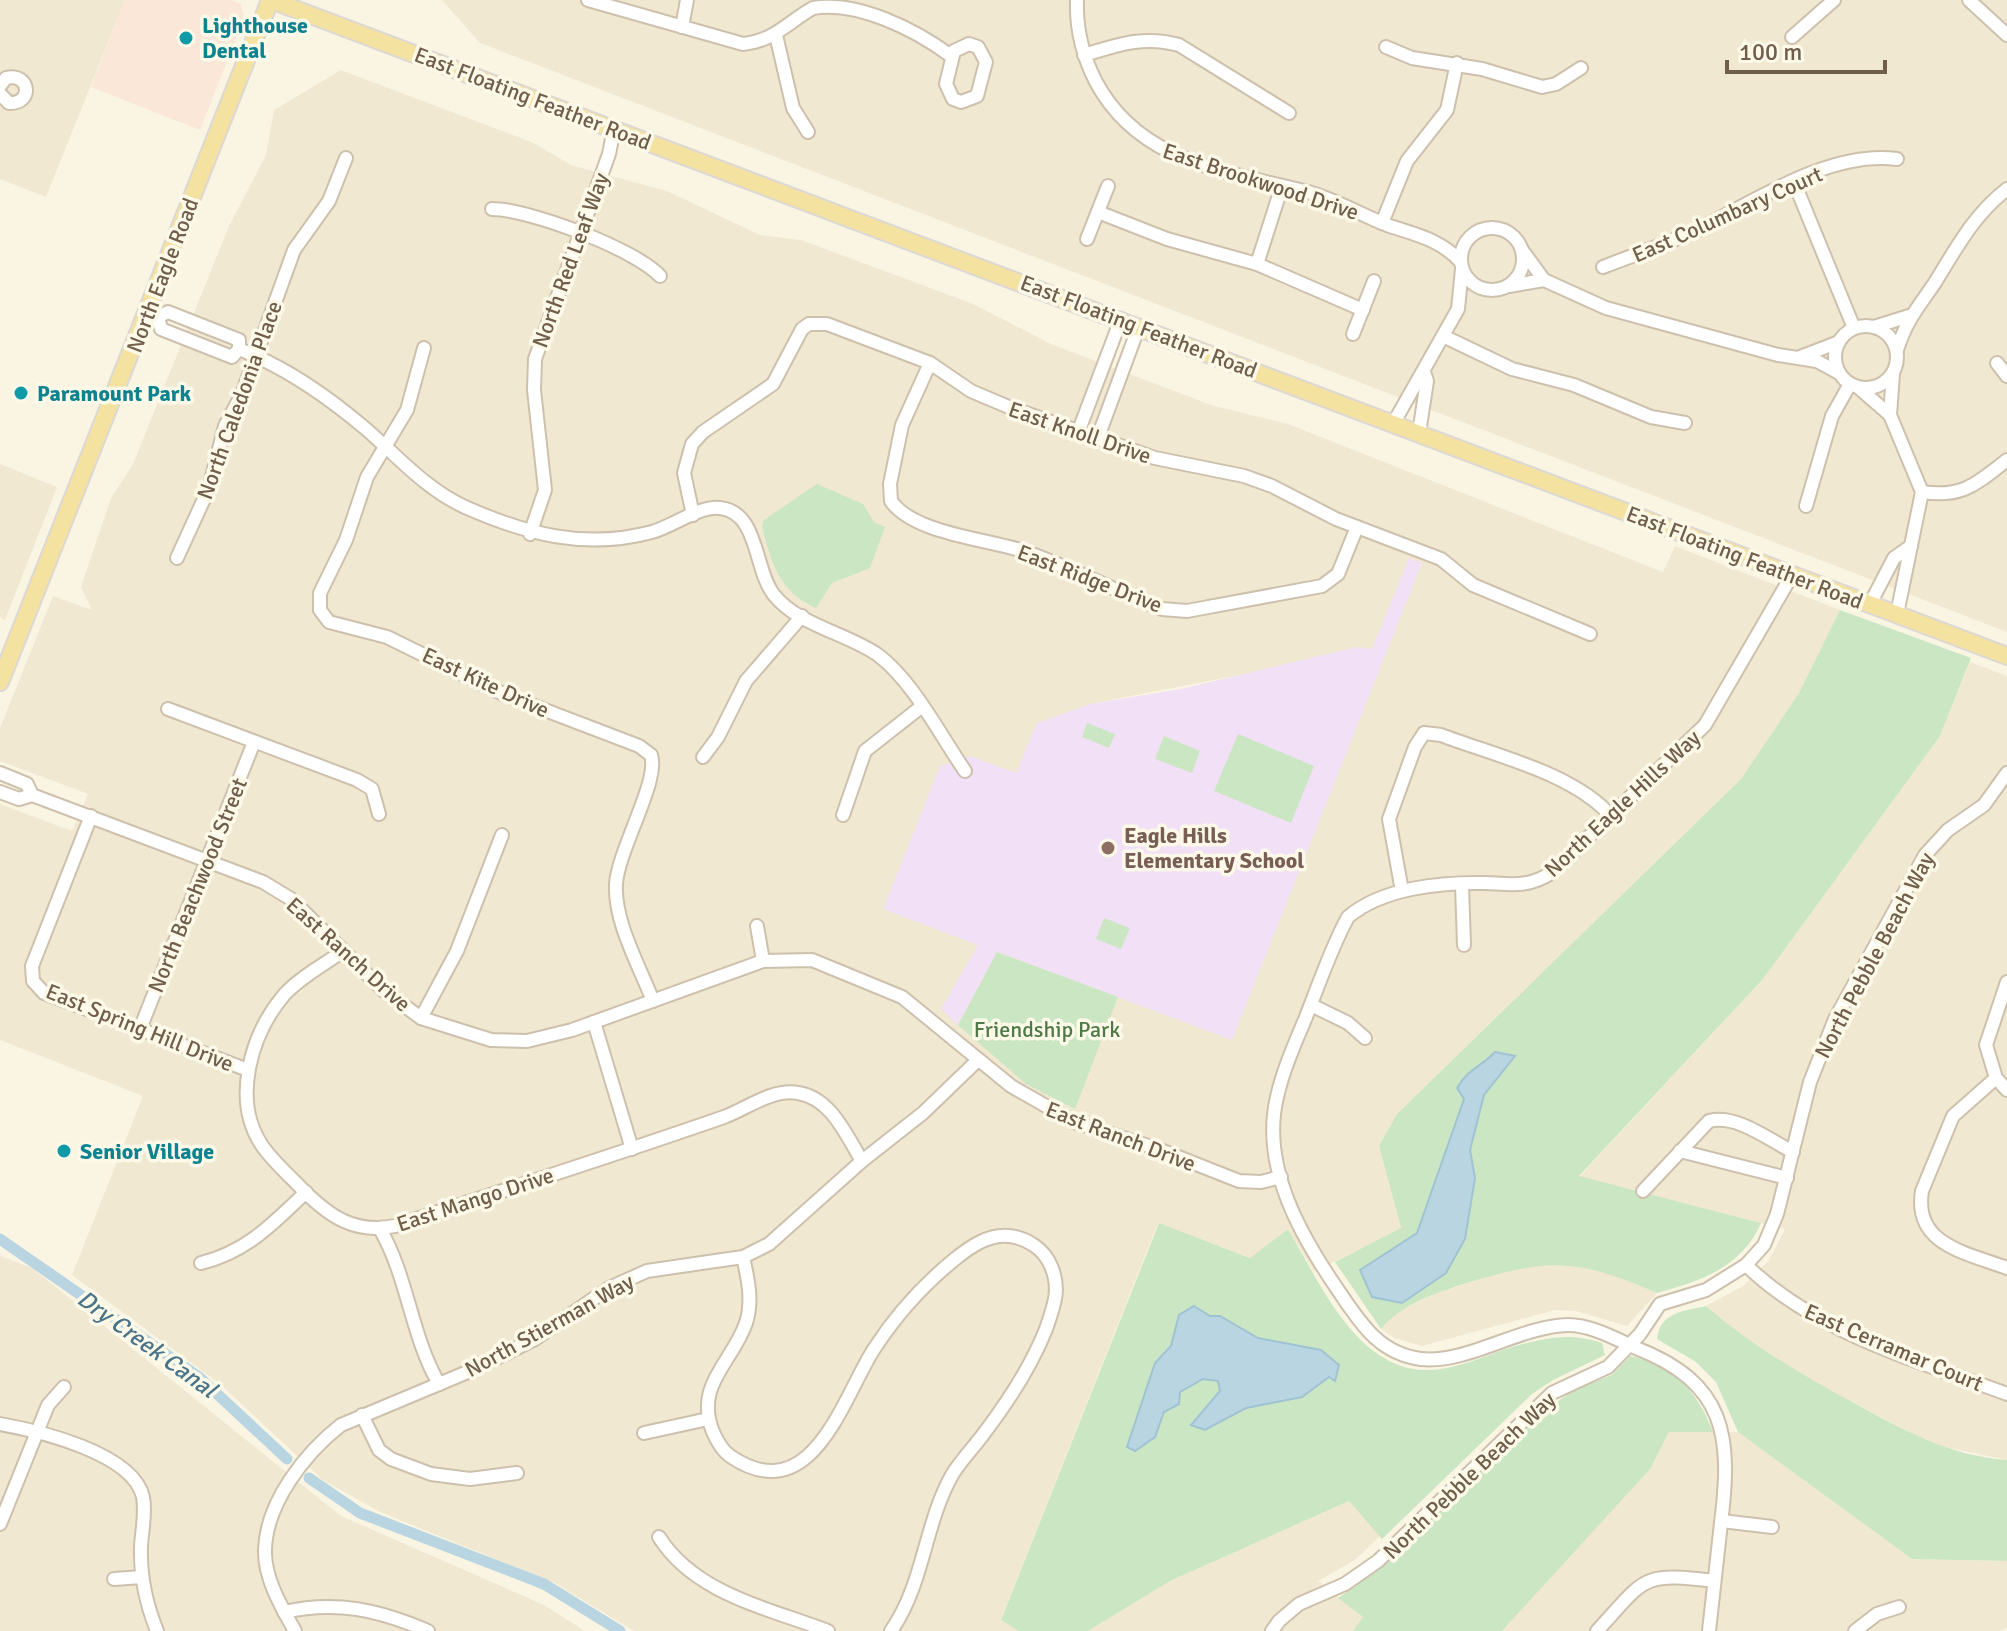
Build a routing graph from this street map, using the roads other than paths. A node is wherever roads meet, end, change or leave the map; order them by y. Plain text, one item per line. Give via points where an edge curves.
1 (270, 0) edge
2 (588, 0) edge
3 (687, 0) edge
4 (1077, 0) edge
5 (1834, 0) edge
6 (1969, 0) edge
7 (874, 5) edge
8 (682, 27) junction
9 (776, 35) junction
10 (2007, 35) edge
11 (1792, 37) dead end
12 (1386, 47) dead end
13 (1084, 55) junction
14 (951, 56) junction
15 (1457, 63) junction
16 (1581, 68) dead end
17 (0, 85) edge
18 (0, 94) edge
19 (1289, 113) dead end
20 (614, 129) junction
21 (808, 132) dead end
22 (346, 158) dead end
23 (1897, 159) dead end
24 (1794, 182) junction
25 (1108, 186) dead end
26 (1282, 186) junction
27 (2007, 189) edge
28 (492, 209) dead end
29 (1098, 212) junction
30 (1382, 223) junction
31 (578, 234) junction
32 (1470, 237) junction
33 (1087, 239) dead end
34 (1440, 242) junction
35 (1522, 250) junction
36 (1257, 264) junction
37 (1462, 266) junction
38 (1603, 267) dead end
39 (660, 276) dead end
40 (1544, 280) junction
41 (1374, 281) dead end
42 (1509, 286) junction
43 (1491, 291) junction
44 (1458, 309) junction
45 (1363, 310) junction
46 (152, 315) junction
47 (1909, 316) junction
48 (1121, 319) junction
49 (1139, 326) junction
50 (1874, 327) junction
51 (1854, 328) junction
52 (1353, 334) dead end
53 (1443, 336) junction
54 (1839, 342) junction
55 (424, 348) dead end
56 (239, 349) junction
57 (1897, 350) junction
58 (254, 355) junction
59 (1797, 358) junction
60 (930, 363) junction
61 (1997, 363) dead end
62 (1424, 372) junction
63 (1839, 373) junction
64 (1893, 374) junction
65 (2007, 376) edge
66 (1854, 386) junction
67 (1890, 415) junction
68 (1685, 423) dead end
69 (1393, 424) junction
70 (1079, 430) junction
71 (1419, 433) junction
72 (1098, 437) junction
73 (386, 448) junction
74 (2007, 460) edge
75 (1922, 492) junction
76 (1806, 506) dead end
77 (693, 515) junction
78 (1357, 527) junction
79 (530, 534) junction
80 (1911, 546) junction
81 (177, 558) dead end
82 (1792, 575) junction
83 (1870, 604) junction
84 (1897, 614) junction
85 (802, 616) junction
86 (1590, 634) dead end
87 (2007, 656) edge
88 (0, 682) edge
89 (921, 707) junction
90 (168, 709) dead end
91 (254, 742) junction
92 (703, 757) dead end
93 (965, 771) dead end
94 (0, 773) edge
95 (2007, 773) edge
96 (0, 792) edge
97 (32, 795) junction
98 (379, 814) dead end
99 (843, 815) dead end
100 (91, 816) junction
101 (1612, 817) junction
102 (502, 835) dead end
103 (207, 861) junction
104 (1462, 885) junction
105 (1402, 891) junction
106 (757, 926) dead end
107 (1464, 945) dead end
108 (343, 951) junction
109 (763, 961) junction
110 (2007, 982) edge
111 (653, 1001) junction
112 (1311, 1005) junction
113 (421, 1018) junction
114 (594, 1022) junction
115 (140, 1029) junction
116 (1365, 1038) dead end
117 (978, 1060) junction
118 (248, 1070) junction
119 (1996, 1078) junction
120 (2007, 1090) edge
121 (632, 1149) junction
122 (1680, 1151) junction
123 (1793, 1152) junction
124 (862, 1161) junction
125 (1281, 1177) junction
126 (1787, 1178) junction
127 (1643, 1191) dead end
128 (306, 1192) junction
129 (380, 1229) junction
130 (743, 1257) junction
131 (201, 1263) dead end
132 (1746, 1265) junction
133 (2007, 1268) edge
134 (1629, 1345) junction
135 (439, 1384) junction
136 (64, 1387) dead end
137 (2007, 1394) edge
138 (362, 1415) junction
139 (708, 1419) junction
140 (0, 1424) edge
141 (38, 1431) junction
142 (644, 1433) dead end
143 (517, 1473) dead end
144 (1722, 1521) junction
145 (0, 1524) edge
146 (1772, 1527) dead end
147 (659, 1537) dead end
148 (142, 1577) junction
149 (114, 1579) dead end
150 (1714, 1581) junction
151 (1899, 1607) dead end
152 (284, 1612) junction
153 (157, 1631) edge
154 (295, 1631) edge
155 (428, 1631) edge
156 (828, 1631) edge
157 (891, 1631) edge
158 (1272, 1631) edge
159 (1597, 1631) edge
160 (1709, 1631) edge
161 (1855, 1631) edge

1 - 20 main road, East Floating Feather Road
1 - 46 main road, North Eagle Road
2 - 8 street
3 - 8 street
4 - 13 street, East Brookwood Drive
5 - 11 street
6 - 10 street
7 - 9 street via 834,0
7 - 14 street
8 - 9 street via 743,44
9 - 21 street via 793,108
12 - 15 street via 1412,58
13 - 19 street via 1134,40 1165,41
13 - 26 street, East Brookwood Drive via 1104,97 1148,142 1184,160
14 - 14 street via 969,44 985,54 981,89 972,101 961,102 948,93
15 - 16 street via 1542,87
15 - 30 street via 1447,110 1407,161
17 - 18 street via 15,76 27,89 18,103 9,103
20 - 31 street, North Red Leaf Way
20 - 48 main road, East Floating Feather Road
22 - 58 street, North Caledonia Place via 329,201 294,250
23 - 24 street, East Columbary Court via 1861,157
24 - 38 street, East Columbary Court
24 - 51 street
25 - 29 street
26 - 30 street, East Brookwood Drive
26 - 36 street
27 - 47 street via 1975,217
28 - 31 street via 519,212
29 - 33 street
29 - 36 street via 1167,239
30 - 34 street, East Brookwood Drive
31 - 39 street via 638,257
31 - 79 street, North Red Leaf Way via 535,359 546,475
32 - 34 street, East Brookwood Drive
32 - 35 street via 1497,228 1516,238
32 - 37 street
34 - 37 street, East Brookwood Drive
35 - 40 street
35 - 42 street via 1522,270
36 - 45 street
37 - 43 street via 1475,286
37 - 44 street
40 - 42 street
40 - 59 street via 1606,308
41 - 45 street
42 - 43 street
43 - 44 street
44 - 53 street
45 - 52 street
46 - 56 street via 168,312 239,340
46 - 56 street via 161,329 232,357
46 - 88 main road, North Eagle Road
47 - 50 street
47 - 57 street
48 - 49 main road, East Floating Feather Road
48 - 70 street
49 - 69 main road, East Floating Feather Road
49 - 72 street
50 - 51 street
50 - 57 street via 1888,335
51 - 54 street
53 - 62 street
53 - 68 street via 1512,369 1574,385 1651,417
54 - 59 street
54 - 63 street
55 - 73 street via 407,410
56 - 58 street
57 - 64 street
58 - 73 street via 299,378
58 - 81 street, North Caledonia Place via 225,426 209,488
59 - 63 street
60 - 70 street, East Knoll Drive via 991,401
60 - 77 street, East Knoll Drive via 827,324 809,324 773,384 692,444 684,473
60 - 78 street, East Ridge Drive via 902,425 891,501 902,513 966,538 1021,550 1162,609 1187,611 1322,586 1338,574
61 - 65 street
62 - 69 street via 1415,379
62 - 71 street
63 - 66 street
64 - 66 street via 1878,387
64 - 67 street
66 - 67 street
66 - 76 street via 1832,416
67 - 75 street
69 - 71 main road, East Floating Feather Road
70 - 72 street, East Knoll Drive
71 - 82 main road, East Floating Feather Road
72 - 78 street, East Knoll Drive via 1155,458 1272,486
73 - 79 street via 443,497
73 - 111 street, East Kite Drive via 367,477 346,540 320,593 320,610 329,622 387,637 503,694 639,746 653,758 653,773 616,885 619,909
74 - 75 street via 1958,493
75 - 80 street
77 - 79 street via 651,532 612,538
77 - 85 street via 721,508 738,514 774,595
78 - 86 street, East Knoll Drive via 1441,559 1473,585
80 - 83 street via 1894,558
80 - 84 street
82 - 83 main road, East Floating Feather Road
82 - 101 street, North Eagle Hills Way via 1705,725
83 - 84 main road, East Floating Feather Road
84 - 87 main road, East Floating Feather Road
85 - 89 street via 882,658
85 - 92 street via 746,681
89 - 93 street
89 - 99 street via 865,751
90 - 91 street
91 - 98 street via 372,789
91 - 103 street, North Beachwood Street
94 - 97 street, East Ranch Drive via 27,784
95 - 123 street, North Pebble Beach Way via 1984,805 1948,830 1925,855 1825,1041
96 - 97 street, East Ranch Drive via 19,799
97 - 100 street, East Ranch Drive
100 - 103 street, East Ranch Drive
100 - 115 street, East Spring Hill Drive via 32,966 33,981 44,993
101 - 104 street, North Eagle Hills Way via 1539,880
101 - 105 street via 1573,785 1424,733 1389,819
102 - 113 street via 457,951
103 - 108 street, East Ranch Drive via 282,893
103 - 115 street, North Beachwood Street
104 - 105 street, North Eagle Hills Way
104 - 107 street
105 - 112 street, North Eagle Hills Way via 1362,905 1348,917
106 - 109 street
108 - 113 street, East Ranch Drive
108 - 118 street, East Mango Drive via 286,993 267,1021
109 - 111 street, East Ranch Drive
109 - 117 street, East Ranch Drive via 812,960 882,987 920,1009
110 - 119 street via 1986,1045
111 - 114 street, East Ranch Drive
112 - 116 street
112 - 125 street, North Eagle Hills Way via 1276,1099 1273,1125
113 - 114 street, East Ranch Drive via 491,1040 527,1041
114 - 121 street
115 - 118 street, East Spring Hill Drive
117 - 124 street, North Stierman Way
117 - 125 street, East Ranch Drive via 1039,1106 1074,1122 1239,1181
118 - 128 street, East Mango Drive via 246,1107 260,1142
119 - 120 street
119 - 133 street via 1946,1129 1920,1204 1934,1238
121 - 124 street, East Mango Drive via 794,1092 822,1103
121 - 129 street, East Mango Drive
122 - 123 street via 1699,1128 1720,1118
122 - 126 street
122 - 127 street
123 - 126 street, North Pebble Beach Way
124 - 130 street, North Stierman Way via 769,1244
125 - 134 street, North Eagle Hills Way via 1319,1263 1364,1328 1400,1354 1444,1357 1570,1325
126 - 132 street, North Pebble Beach Way via 1772,1228
128 - 129 street, East Mango Drive via 336,1219
128 - 131 street via 258,1238 223,1258
129 - 135 street via 392,1248 427,1363
130 - 135 street, North Stierman Way via 647,1271 609,1288 535,1339
130 - 139 street via 749,1283 747,1320 711,1381
132 - 134 street, North Pebble Beach Way via 1706,1290 1660,1304
132 - 137 street, East Cerramar Court via 1806,1313
134 - 144 street, North Eagle Hills Way via 1689,1375 1712,1402 1726,1450
134 - 158 street, North Pebble Beach Way via 1608,1367 1552,1393 1378,1561 1345,1584 1299,1604
135 - 138 street, North Stierman Way
136 - 141 street via 48,1405
138 - 143 street via 379,1450 431,1474 470,1479
138 - 152 street, North Stierman Way via 327,1436 273,1513 267,1570
139 - 142 street
139 - 157 street via 728,1455 768,1469 791,1466 821,1446 898,1314 945,1267 988,1238 1008,1236 1026,1241 1048,1258 1058,1281 1057,1296 1037,1352 1019,1386 953,1473 930,1524 911,1598
140 - 141 street
141 - 145 street
141 - 148 street via 107,1458 136,1481 144,1510
144 - 146 street
144 - 150 street, North Eagle Hills Way
147 - 156 street via 689,1574 708,1585
148 - 149 street
148 - 153 street
150 - 159 street via 1654,1576
150 - 160 street, North Eagle Hills Way
151 - 161 street via 1877,1614
152 - 154 street, North Stierman Way
152 - 155 street via 310,1606 370,1609

